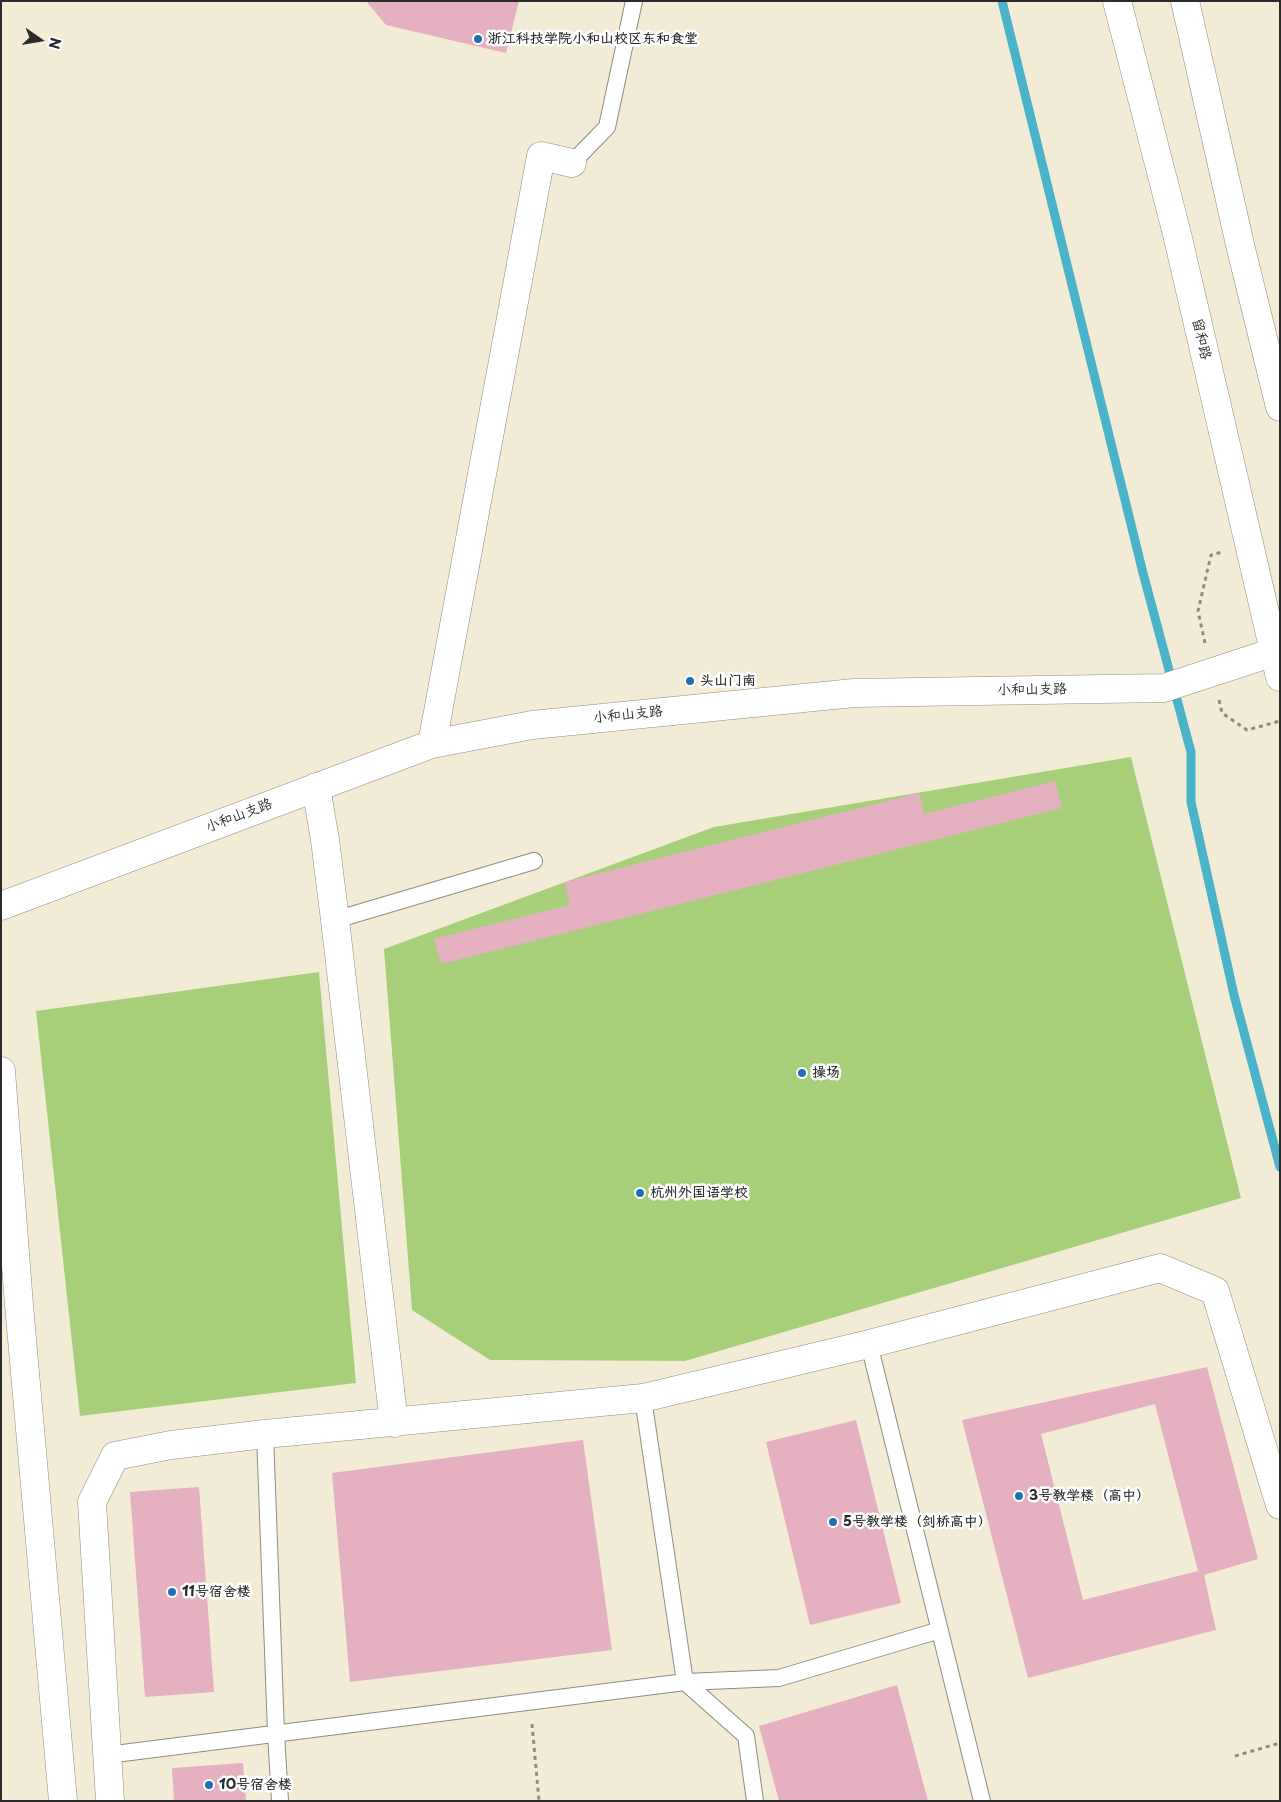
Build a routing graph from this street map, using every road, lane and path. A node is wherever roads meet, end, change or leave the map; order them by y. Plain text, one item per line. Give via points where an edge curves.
1 (634, 1) edge
2 (1117, 1) edge
3 (1185, 1) edge
4 (572, 163) joint
5 (1280, 407) edge
6 (1248, 545) junction
7 (1278, 660) edge
8 (1212, 673) junction
9 (1280, 720) edge
10 (432, 744) junction
11 (316, 788) junction
12 (534, 862) dead end
13 (1, 906) edge
14 (335, 920) junction
15 (1, 1071) edge
16 (869, 1344) junction
17 (643, 1398) junction
18 (394, 1423) junction
19 (265, 1434) junction
20 (1280, 1505) edge
21 (940, 1630) junction
22 (685, 1682) junction
23 (530, 1702) junction
24 (276, 1733) junction
25 (1280, 1743) edge
26 (107, 1755) junction
27 (1235, 1756) dead end
28 (63, 1801) edge
29 (110, 1801) edge
30 (280, 1801) edge
31 (539, 1801) edge
32 (755, 1801) edge
33 (982, 1801) edge

1 - 4 lane via 607,127
2 - 6 street, 留和路 via 1176,234
3 - 5 street
4 - 10 street via 541,156
6 - 7 street, 留和路
6 - 8 path via 1211,555 1198,611
7 - 8 street, 小和山支路
8 - 9 path via 1222,713 1247,730
8 - 10 street, 小和山支路 via 1175,685 854,693 532,725
10 - 11 street, 小和山支路
11 - 13 street, 小和山支路
11 - 14 street
12 - 14 lane
14 - 18 street
15 - 28 street
16 - 17 street
16 - 20 street via 1160,1268 1215,1291
16 - 21 lane
17 - 18 street
17 - 22 lane
18 - 19 street
19 - 24 lane
19 - 26 street via 171,1445 115,1456 92,1502
21 - 22 lane via 778,1678
21 - 33 lane
22 - 23 lane
22 - 32 lane via 746,1736
23 - 24 lane
23 - 31 path
24 - 26 lane
24 - 30 lane
25 - 27 path
26 - 29 street

